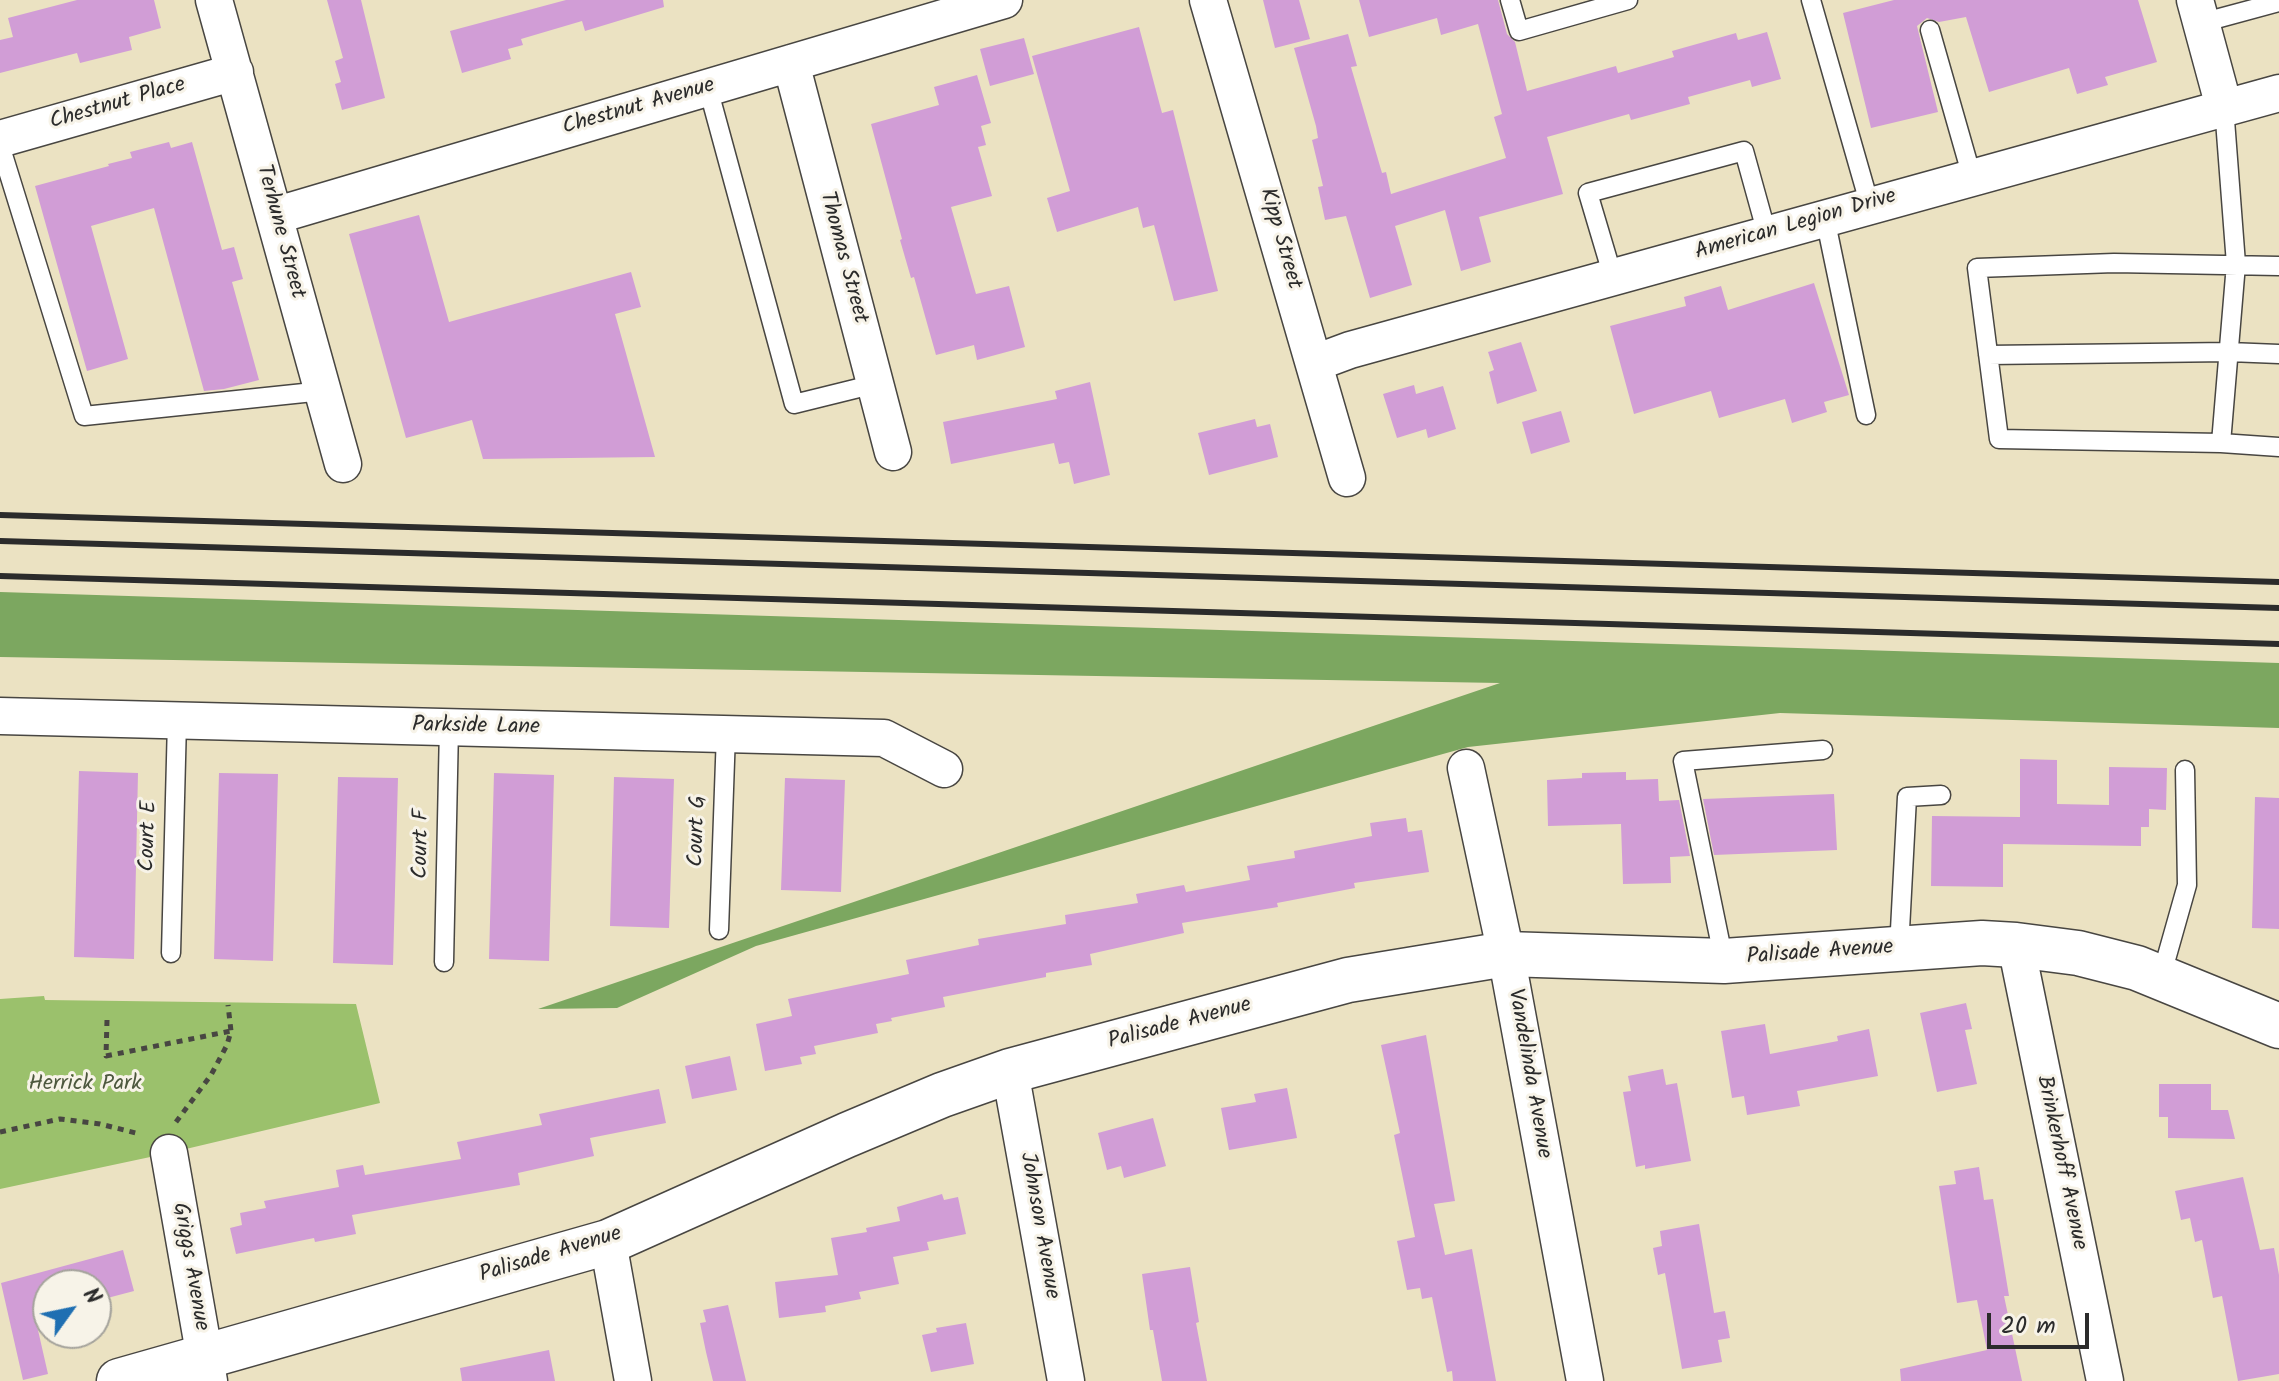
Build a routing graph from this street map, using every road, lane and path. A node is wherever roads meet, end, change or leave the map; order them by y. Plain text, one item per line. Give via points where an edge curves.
1 (214, 0) edge
2 (1004, 0) edge
3 (1208, 0) edge
4 (1510, 0) edge
5 (1628, 0) edge
6 (1811, 0) edge
7 (2279, 2) edge
8 (1595, 4) edge
9 (2198, 12) edge
10 (1930, 30) dead end
11 (791, 63) junction
12 (235, 72) junction
13 (708, 88) junction
14 (2279, 93) edge
15 (2224, 107) junction
16 (0, 139) edge
17 (0, 145) edge
18 (1972, 177) junction
19 (1870, 206) junction
20 (274, 216) junction
21 (1825, 218) junction
22 (1767, 234) junction
23 (2236, 264) junction
24 (2279, 266) edge
25 (1613, 277) junction
26 (2229, 352) junction
27 (2279, 354) edge
28 (1988, 355) junction
29 (1315, 363) junction
30 (875, 384) junction
31 (323, 391) junction
32 (1866, 415) dead end
33 (2221, 443) junction
34 (2279, 447) edge
35 (893, 452) dead end
36 (343, 464) dead end
37 (1347, 478) dead end
38 (0, 716) edge
39 (177, 721) junction
40 (449, 727) junction
41 (726, 733) junction
42 (1823, 750) dead end
43 (1466, 768) dead end
44 (944, 769) dead end
45 (2185, 770) dead end
46 (1941, 795) dead end
47 (719, 930) dead end
48 (2016, 945) junction
49 (1899, 949) junction
50 (171, 953) dead end
51 (1506, 954) junction
52 (1724, 961) junction
53 (444, 962) dead end
54 (2161, 977) junction
55 (228, 1005) dead end
56 (107, 1020) dead end
57 (2279, 1026) edge
58 (231, 1031) junction
59 (1010, 1071) junction
60 (0, 1132) edge
61 (169, 1150) junction
62 (608, 1242) junction
63 (206, 1369) edge
64 (119, 1381) edge
65 (633, 1381) edge
66 (1066, 1381) edge
67 (1585, 1381) edge
68 (2105, 1381) edge

1 - 12 street, Terhune Street
2 - 11 street, Chestnut Avenue
3 - 29 street, Kipp Street
4 - 8 lane via 1519,31
5 - 8 lane
6 - 19 lane
7 - 9 lane
9 - 15 street
10 - 18 lane
11 - 13 street, Chestnut Avenue
11 - 30 street, Thomas Street
12 - 16 street, Chestnut Place
12 - 20 street, Terhune Street
13 - 20 street, Chestnut Avenue
13 - 30 lane via 794,404
14 - 15 street, American Legion Drive
15 - 18 street, American Legion Drive
15 - 23 lane
17 - 31 lane via 84,416
18 - 19 street, American Legion Drive
19 - 21 street, American Legion Drive
20 - 31 street, Terhune Street
21 - 22 street, American Legion Drive
21 - 32 lane
22 - 25 street, American Legion Drive
22 - 25 lane via 1744,151 1602,189 1588,193
23 - 24 lane
23 - 26 lane
23 - 28 lane via 1977,268
25 - 29 street, American Legion Drive
26 - 27 lane
26 - 28 lane
26 - 33 lane
28 - 33 lane via 1999,439
29 - 37 street, Kipp Street
30 - 35 street, Thomas Street
31 - 36 street, Terhune Street
33 - 34 lane
38 - 39 street, Parkside Lane
39 - 40 street, Parkside Lane
39 - 50 lane, Court E
40 - 41 street, Parkside Lane
40 - 53 lane, Court F
41 - 44 street, Parkside Lane via 884,738
41 - 47 lane, Court G
42 - 52 lane via 1683,761
43 - 51 street, Vandelinda Avenue
45 - 54 lane via 2187,885
46 - 49 lane via 1907,797
48 - 49 street, Palisade Avenue
48 - 54 street, Palisade Avenue via 2078,953
48 - 68 street, Brinkerhoff Avenue
49 - 52 street, Palisade Avenue
51 - 52 street, Palisade Avenue
51 - 59 street, Palisade Avenue via 1348,980
51 - 67 street, Vandelinda Avenue
54 - 57 street, Palisade Avenue
55 - 58 path
56 - 58 path via 106,1056
58 - 61 path via 219,1061 174,1124
59 - 62 street, Palisade Avenue via 942,1095
59 - 66 street, Johnson Avenue
60 - 61 path via 45,1121 78,1120 147,1135
61 - 63 street, Griggs Avenue
62 - 63 street, Palisade Avenue
62 - 65 street
63 - 64 street, Palisade Avenue

